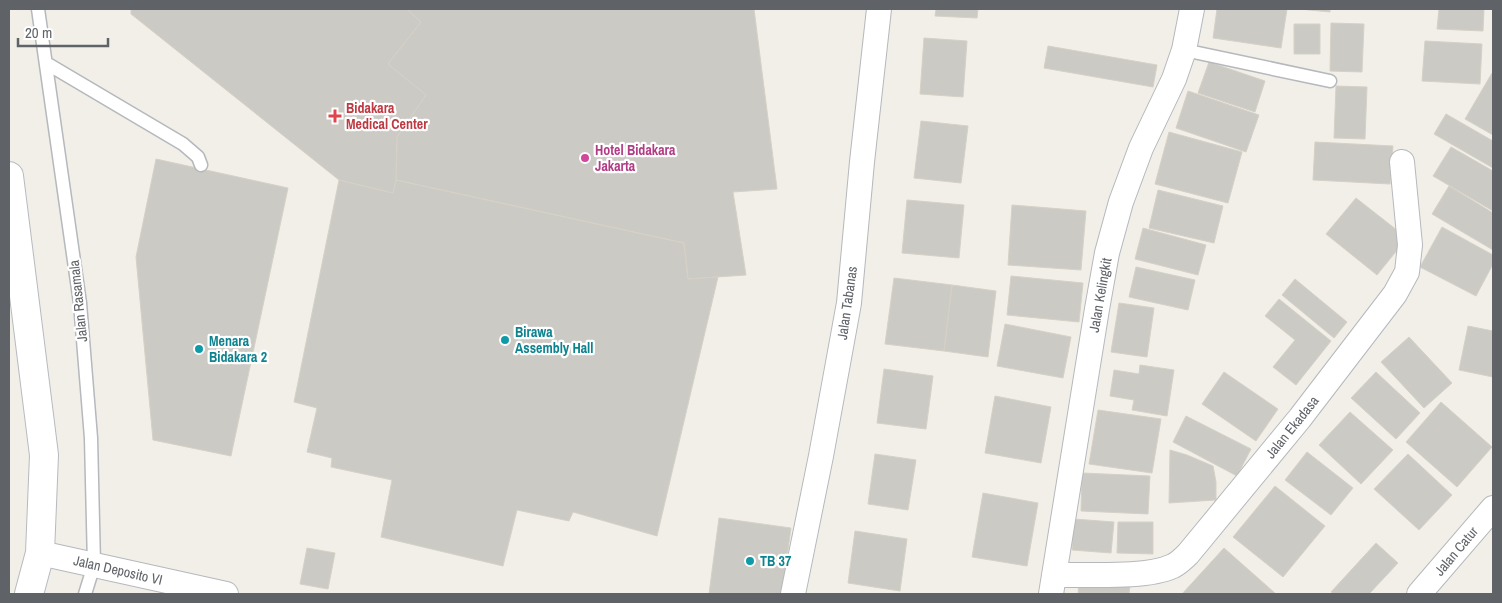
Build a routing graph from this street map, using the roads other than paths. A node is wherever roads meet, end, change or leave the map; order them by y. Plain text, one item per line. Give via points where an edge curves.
1 (38, 9) edge
2 (879, 9) edge
3 (1192, 9) edge
4 (1184, 50) junction
5 (46, 63) junction
6 (1330, 82) dead end
7 (1402, 162) dead end
8 (201, 165) dead end
9 (9, 176) edge
10 (1493, 508) edge
11 (40, 553) junction
12 (94, 565) junction
13 (1053, 584) edge
14 (29, 594) edge
15 (84, 594) edge
16 (226, 594) edge
17 (793, 594) edge
18 (1419, 594) edge

1 - 5 lane, Jalan Rasamala
2 - 17 street, Jalan Tabanas via 849,303
3 - 4 street, Jalan Kelingkit
4 - 6 lane
4 - 13 street, Jalan Kelingkit via 1141,148 1121,202 1108,253 1096,309
5 - 8 lane via 183,144 198,157
5 - 12 lane, Jalan Rasamala via 80,303 91,438
7 - 13 street, Jalan Ekadasa via 1410,245 1407,272 1395,294 1300,418 1188,554 1175,565 1157,572
9 - 11 street via 44,455
10 - 18 street, Jalan Catur
11 - 12 street, Jalan Deposito VI
11 - 14 street
12 - 15 lane, Jalan Rasamala
12 - 16 street, Jalan Deposito VI

